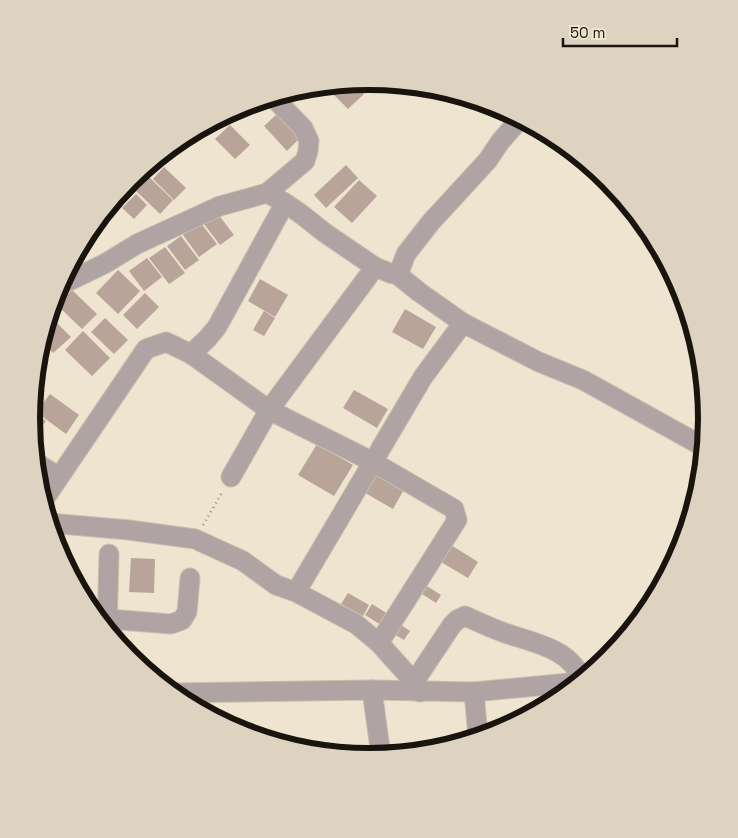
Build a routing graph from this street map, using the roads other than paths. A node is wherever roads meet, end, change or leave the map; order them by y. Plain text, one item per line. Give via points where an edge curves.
1 (278, 103) edge
2 (515, 124) edge
3 (268, 193) junction
4 (285, 204) junction
5 (375, 267) junction
6 (398, 274) junction
7 (71, 280) edge
8 (463, 323) junction
9 (191, 354) junction
10 (269, 410) junction
11 (697, 443) edge
12 (374, 462) junction
13 (44, 467) edge
14 (59, 477) junction
15 (231, 477) road end
16 (48, 492) edge
17 (57, 524) edge
18 (109, 554) dead end
19 (190, 578) dead end
20 (296, 592) junction
21 (105, 616) edge
22 (111, 623) edge
23 (379, 643) junction
24 (579, 672) edge
25 (566, 682) edge
26 (417, 687) junction
27 (372, 690) junction
28 (474, 692) junction
29 (186, 693) edge
30 (477, 730) edge
31 (380, 748) edge

1 - 3 street via 303,128 309,141 308,151 304,161
2 - 6 street via 406,254
3 - 4 street
3 - 7 street via 220,206 137,244
4 - 5 street
4 - 9 street via 216,327
5 - 6 street
5 - 10 street
6 - 8 street
8 - 11 street via 539,362 583,380
8 - 12 street via 423,377
9 - 10 street
9 - 14 street via 166,342 146,349
10 - 12 street
10 - 15 street
12 - 20 street
12 - 23 street via 454,509 457,520
13 - 14 street
14 - 16 street
17 - 20 street via 195,539 243,561 276,585
18 - 21 street
19 - 22 street via 187,612 182,620 171,624
20 - 23 street via 356,624
23 - 26 street
24 - 26 street via 568,659 549,648 465,616 452,625
25 - 28 street
26 - 27 street
26 - 28 street
27 - 29 street
27 - 31 street
28 - 30 street

